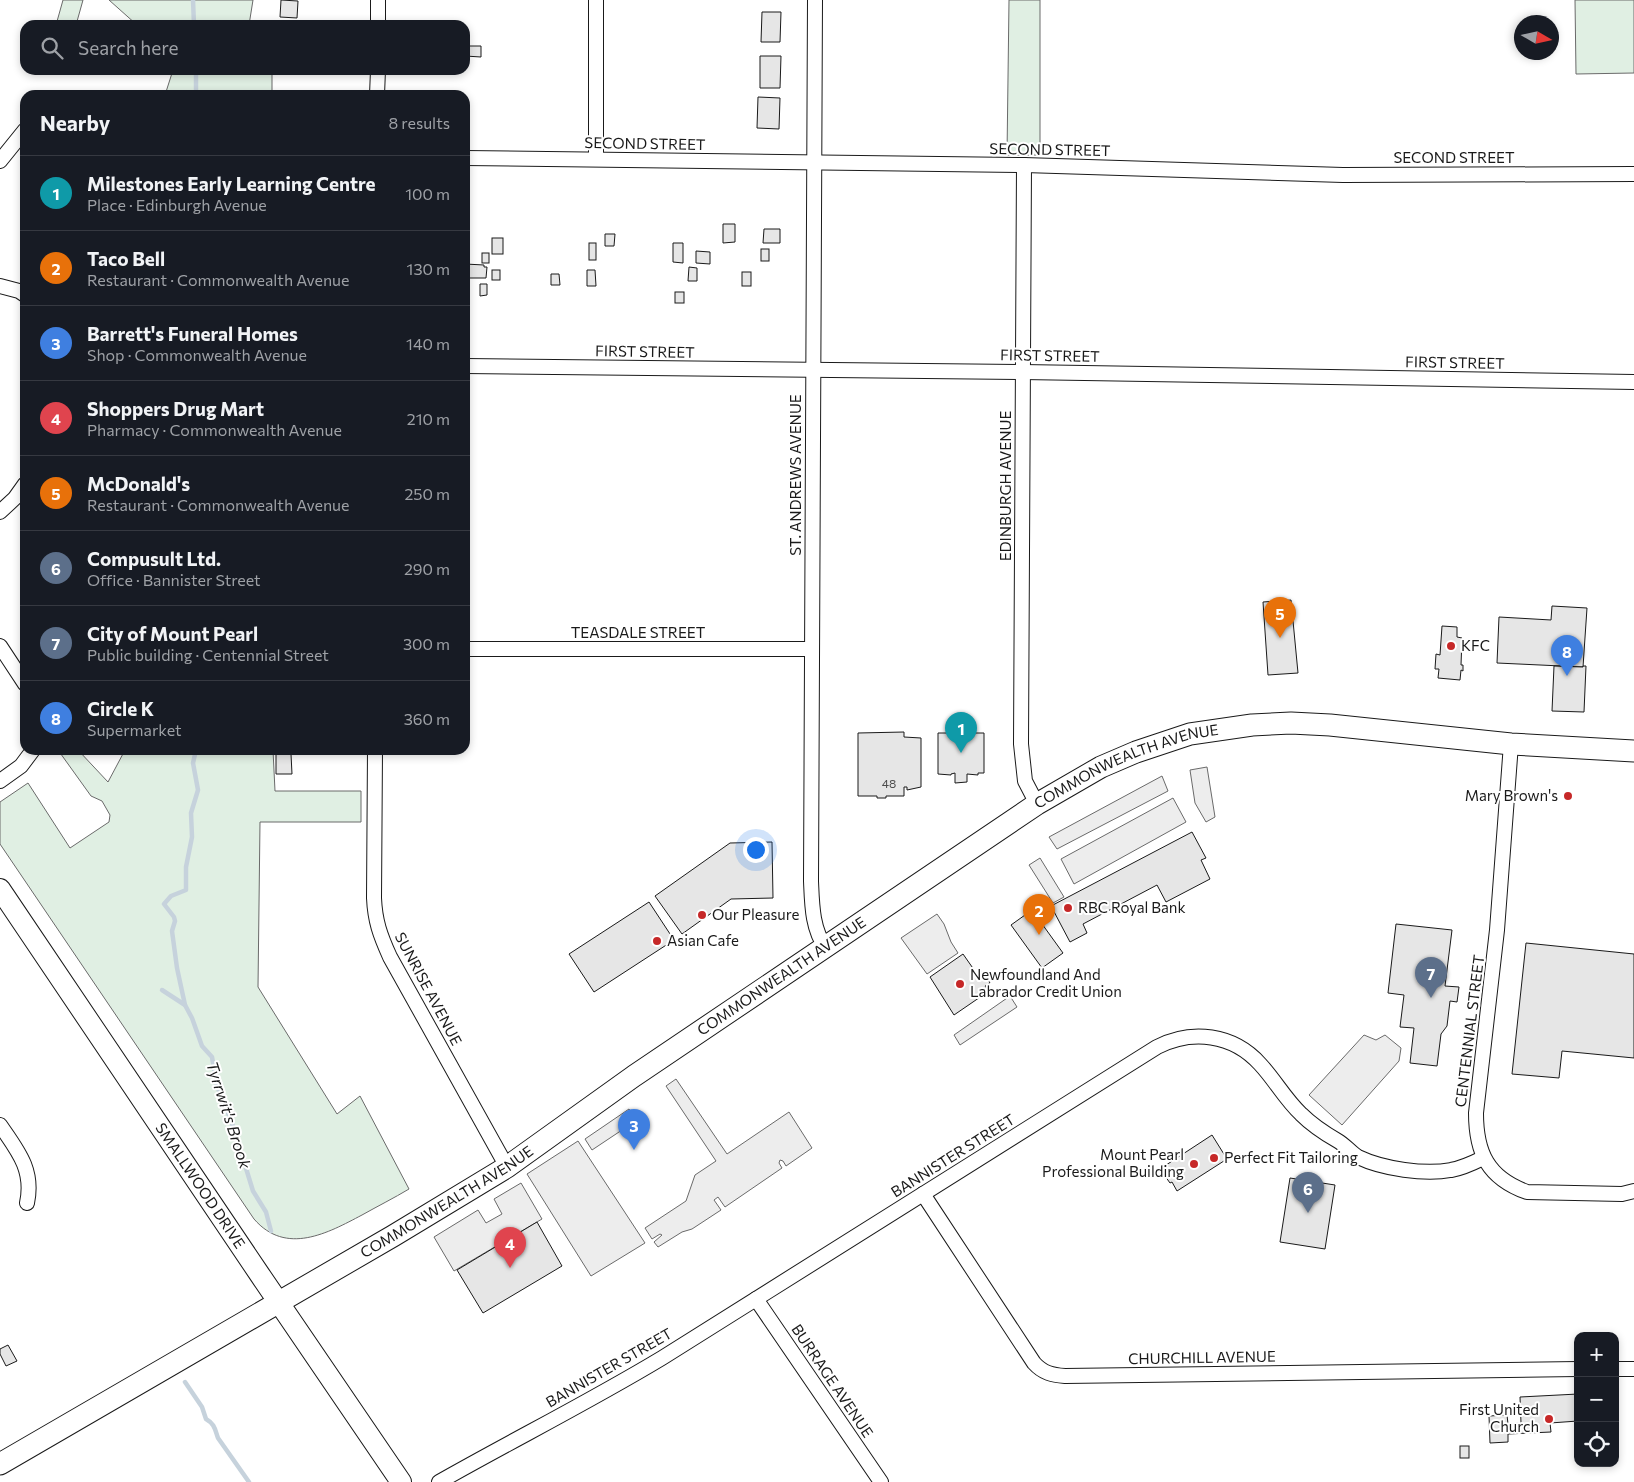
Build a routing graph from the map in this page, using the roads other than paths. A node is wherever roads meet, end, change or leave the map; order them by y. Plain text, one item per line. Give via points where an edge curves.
1 (378, 0) edge
2 (596, 0) edge
3 (815, 0) edge
4 (378, 20) edge
5 (378, 75) edge
6 (378, 90) edge
7 (20, 136) edge
8 (470, 158) edge
9 (596, 159) junction
10 (0, 161) edge
11 (813, 162) junction
12 (1024, 165) junction
13 (1634, 174) edge
14 (0, 286) edge
15 (20, 292) edge
16 (470, 366) edge
17 (812, 371) junction
18 (1022, 372) junction
19 (1634, 382) edge
20 (20, 491) edge
21 (0, 512) edge
22 (0, 646) edge
23 (470, 649) edge
24 (812, 649) junction
25 (20, 676) edge
26 (1511, 744) junction
27 (1634, 751) edge
28 (29, 755) edge
29 (375, 755) edge
30 (0, 781) edge
31 (1037, 804) junction
32 (0, 889) edge
33 (826, 948) junction
34 (0, 1125) edge
35 (1483, 1158) junction
36 (507, 1167) junction
37 (1634, 1191) edge
38 (923, 1194) junction
39 (27, 1203) dead end
40 (756, 1299) junction
41 (278, 1302) junction
42 (1574, 1369) edge
43 (1619, 1369) edge
44 (1634, 1369) edge
45 (0, 1464) edge
46 (401, 1482) edge
47 (439, 1482) edge
48 (881, 1482) edge

1 - 4 street
2 - 9 street
3 - 11 street, ST. ANDREWS AVENUE
5 - 6 street
7 - 10 street
8 - 9 street, SECOND STREET
9 - 11 street, SECOND STREET
11 - 12 street, SECOND STREET
11 - 17 street, ST. ANDREWS AVENUE
12 - 13 street, SECOND STREET via 1343,175
12 - 18 street, EDINBURGH AVENUE
14 - 15 street
16 - 17 street, FIRST STREET
17 - 18 street, FIRST STREET
17 - 24 street, ST. ANDREWS AVENUE
18 - 19 street, FIRST STREET
18 - 31 street, EDINBURGH AVENUE via 1021,744 1025,781
20 - 21 street
22 - 25 street
23 - 24 street, TEASDALE STREET
24 - 33 street, ST. ANDREWS AVENUE via 812,898 817,930
26 - 27 main road, COMMONWEALTH AVENUE
26 - 31 main road, COMMONWEALTH AVENUE via 1330,725 1252,725 1190,734 1136,752 1100,767
26 - 35 street, CENTENNIAL STREET via 1498,930 1476,1114
28 - 30 street via 21,766
29 - 36 street, SUNRISE AVENUE via 375,910 379,933
31 - 33 main road, COMMONWEALTH AVENUE
32 - 41 street, SMALLWOOD DRIVE
33 - 36 main road, COMMONWEALTH AVENUE via 634,1076
34 - 39 street via 24,1162 28,1179
35 - 37 street, CENTENNIAL STREET via 1501,1179 1527,1192 1622,1194
35 - 38 street, BANNISTER STREET via 1468,1166 1436,1172 1397,1168 1358,1157 1303,1116 1246,1051 1222,1039 1194,1036 1175,1039 1157,1047
36 - 41 main road, COMMONWEALTH AVENUE
38 - 40 street, BANNISTER STREET
38 - 42 street, CHURCHILL AVENUE via 1034,1363 1051,1374
40 - 47 street, BANNISTER STREET via 634,1375
40 - 48 street, BURRAGE AVENUE
41 - 45 main road, COMMONWEALTH AVENUE
41 - 46 street, SMALLWOOD DRIVE
43 - 44 street

